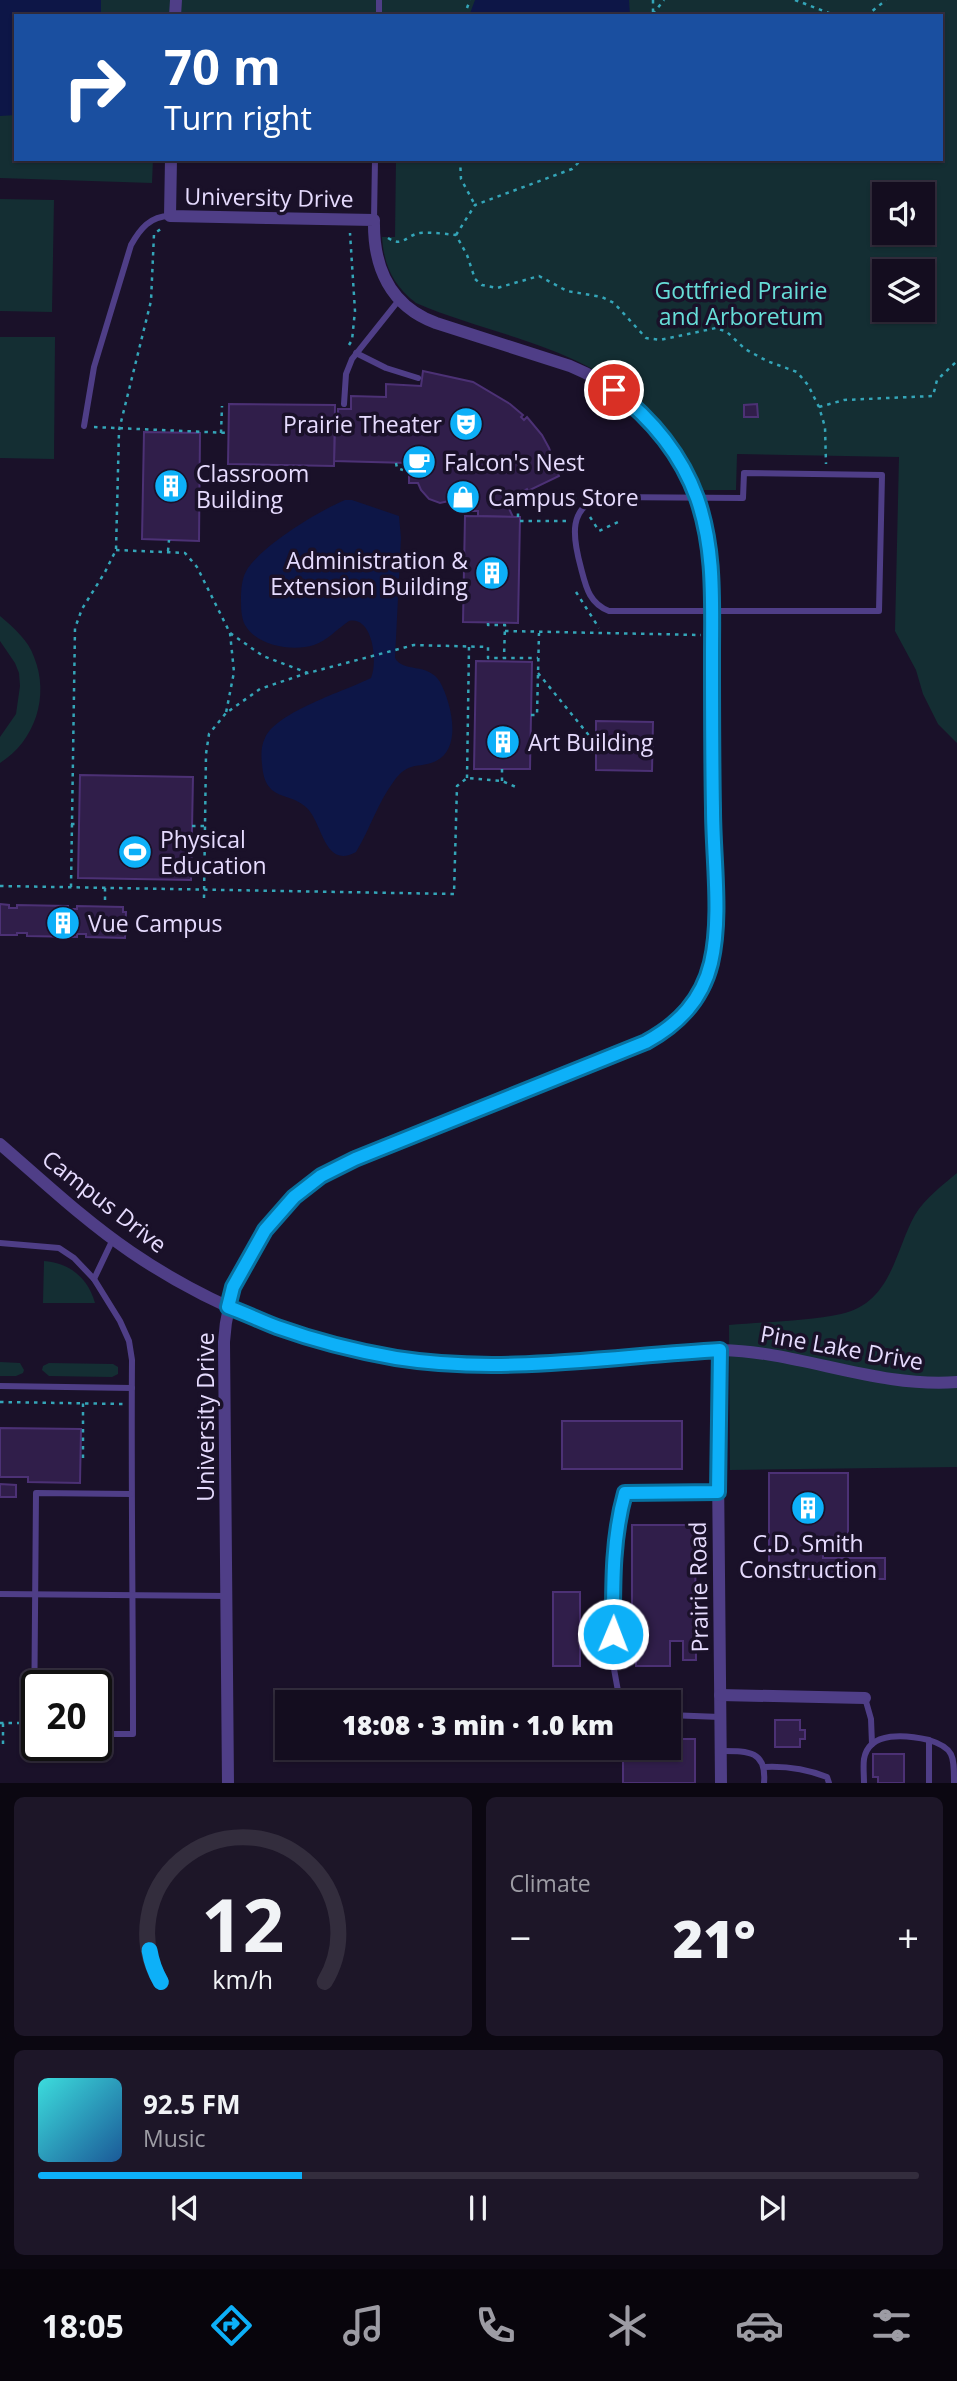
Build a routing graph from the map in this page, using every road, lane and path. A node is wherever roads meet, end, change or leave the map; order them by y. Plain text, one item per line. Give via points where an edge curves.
1 (795, 0) edge
2 (886, 0) edge
3 (832, 14) edge
4 (868, 14) edge
5 (172, 161) edge
6 (375, 161) edge
7 (460, 161) edge
8 (580, 161) edge
9 (475, 205) junction
10 (170, 216) junction
11 (350, 219) junction
12 (374, 225) junction
13 (456, 235) junction
14 (399, 300) junction
15 (346, 350) dead end
16 (356, 354) junction
17 (957, 361) edge
18 (418, 378) dead end
19 (344, 404) dead end
20 (222, 406) dead end
21 (819, 407) junction
22 (84, 426) joint
23 (119, 430) junction
24 (222, 433) junction
25 (229, 433) dead end
26 (396, 463) dead end
27 (403, 470) dead end
28 (827, 474) junction
29 (697, 498) junction
30 (582, 510) junction
31 (518, 516) dead end
32 (520, 521) dead end
33 (618, 522) dead end
34 (565, 527) dead end
35 (169, 540) dead end
36 (116, 550) junction
37 (169, 551) junction
38 (574, 583) dead end
39 (713, 611) junction
40 (488, 623) dead end
41 (505, 631) junction
42 (539, 632) junction
43 (598, 633) junction
44 (230, 634) junction
45 (712, 635) junction
46 (469, 646) junction
47 (504, 658) junction
48 (538, 659) junction
49 (308, 673) junction
50 (538, 673) junction
51 (226, 713) junction
52 (531, 715) dead end
53 (596, 744) dead end
54 (502, 769) dead end
55 (467, 778) junction
56 (502, 780) junction
57 (516, 787) dead end
58 (71, 824) junction
59 (79, 824) dead end
60 (192, 826) dead end
61 (205, 826) junction
62 (0, 886) edge
63 (71, 887) junction
64 (105, 888) junction
65 (203, 890) junction
66 (204, 898) dead end
67 (105, 905) dead end
68 (0, 1144) edge
69 (113, 1240) junction
70 (0, 1243) edge
71 (93, 1279) junction
72 (228, 1307) junction
73 (720, 1350) junction
74 (957, 1382) edge
75 (0, 1386) edge
76 (83, 1387) junction
77 (132, 1388) junction
78 (0, 1402) edge
79 (83, 1403) junction
80 (132, 1404) junction
81 (83, 1458) dead end
82 (718, 1492) junction
83 (131, 1494) junction
84 (0, 1594) edge
85 (35, 1595) junction
86 (133, 1595) junction
87 (226, 1596) junction
88 (34, 1670) edge
89 (618, 1690) edge
90 (720, 1695) junction
91 (865, 1698) joint
92 (681, 1716) edge
93 (720, 1717) junction
94 (2, 1723) edge
95 (21, 1723) edge
96 (112, 1734) edge
97 (929, 1740) junction
98 (3, 1744) dead end
99 (872, 1744) junction
100 (721, 1751) junction
101 (765, 1767) junction
102 (228, 1783) edge
103 (721, 1783) edge
104 (764, 1783) edge
105 (829, 1783) edge
106 (864, 1783) edge
107 (929, 1783) edge
108 (954, 1783) edge

1 - 3 path
2 - 4 path
5 - 10 street, University Drive
6 - 12 lane
7 - 9 path via 461,179
8 - 9 path via 572,169
9 - 13 path
10 - 11 street, University Drive
10 - 22 lane via 151,221 131,245 94,367
10 - 23 path via 154,234 151,301
11 - 12 street, University Drive
11 - 15 path via 355,311 352,340
12 - 13 path via 395,243 417,233
12 - 14 street, University Drive via 381,272
13 - 21 path via 482,285 497,288 538,276 614,303 646,338 660,340 716,328 767,361 797,372
14 - 16 lane
14 - 29 street, University Drive via 425,319 570,366 604,384 658,431
16 - 18 lane
16 - 19 lane via 346,374
17 - 21 path via 937,380 933,396 844,400
20 - 24 path
21 - 28 path via 825,427
22 - 23 path
23 - 24 path
23 - 36 path
24 - 25 path
26 - 27 path
28 - 29 lane via 744,473 743,498
28 - 39 lane via 882,475 879,611
29 - 30 lane via 606,497
29 - 39 street, University Drive via 708,538
30 - 31 path via 574,503 581,498 517,496
30 - 33 path via 599,531
30 - 39 lane via 575,523 574,543 585,583 598,606 610,611
32 - 34 path via 566,519
35 - 37 path
36 - 37 path
36 - 58 path via 75,628
37 - 44 path via 185,553 197,567
38 - 43 path
39 - 45 street, University Drive
40 - 41 path via 505,625
41 - 42 path
41 - 47 path
42 - 43 path
42 - 48 path
43 - 45 path
44 - 49 path via 263,656
44 - 51 path via 234,673
45 - 72 street, University Drive via 715,936 707,976 690,1009 670,1028 633,1049 355,1159 309,1184 265,1230 233,1287
46 - 47 path via 488,647 488,658
46 - 49 path via 414,645
46 - 55 path
47 - 48 path
48 - 50 path
49 - 51 path via 260,689
50 - 52 path via 537,715
50 - 53 path
51 - 61 path via 209,734 205,754
54 - 56 path
55 - 56 path
55 - 65 path via 456,792 454,894
56 - 57 path
58 - 59 path
58 - 63 path
60 - 61 path
61 - 65 path
62 - 63 path
63 - 64 path
64 - 65 path
64 - 67 path
65 - 66 path
68 - 69 street, Campus Drive
69 - 71 lane
69 - 72 street, Campus Drive
70 - 71 lane via 59,1248
71 - 77 lane via 129,1341
72 - 73 street, Campus Drive via 329,1343 441,1363 487,1366
72 - 87 street, University Drive via 224,1342
73 - 74 street, Pine Lake Drive via 785,1358 894,1381
73 - 82 street, Prairie Road
75 - 76 lane
76 - 77 lane
76 - 79 path
77 - 80 lane
78 - 79 path
79 - 80 path
79 - 81 path
80 - 83 lane
82 - 89 lane via 625,1493 614,1561 612,1658
82 - 90 street, Prairie Road
83 - 85 lane via 36,1493
83 - 86 lane
84 - 85 lane
85 - 86 lane
85 - 88 lane
86 - 87 lane
86 - 96 lane via 133,1734
87 - 102 street, University Drive
90 - 91 street
90 - 93 street, Prairie Road
91 - 99 lane
92 - 93 lane
93 - 100 street, Prairie Road
94 - 95 path
94 - 98 path
97 - 99 lane via 902,1735
97 - 107 lane
97 - 108 lane via 950,1750
99 - 106 lane via 864,1757
100 - 101 lane via 747,1751
100 - 103 street, Prairie Road
101 - 104 lane
101 - 105 lane via 810,1771 827,1777

